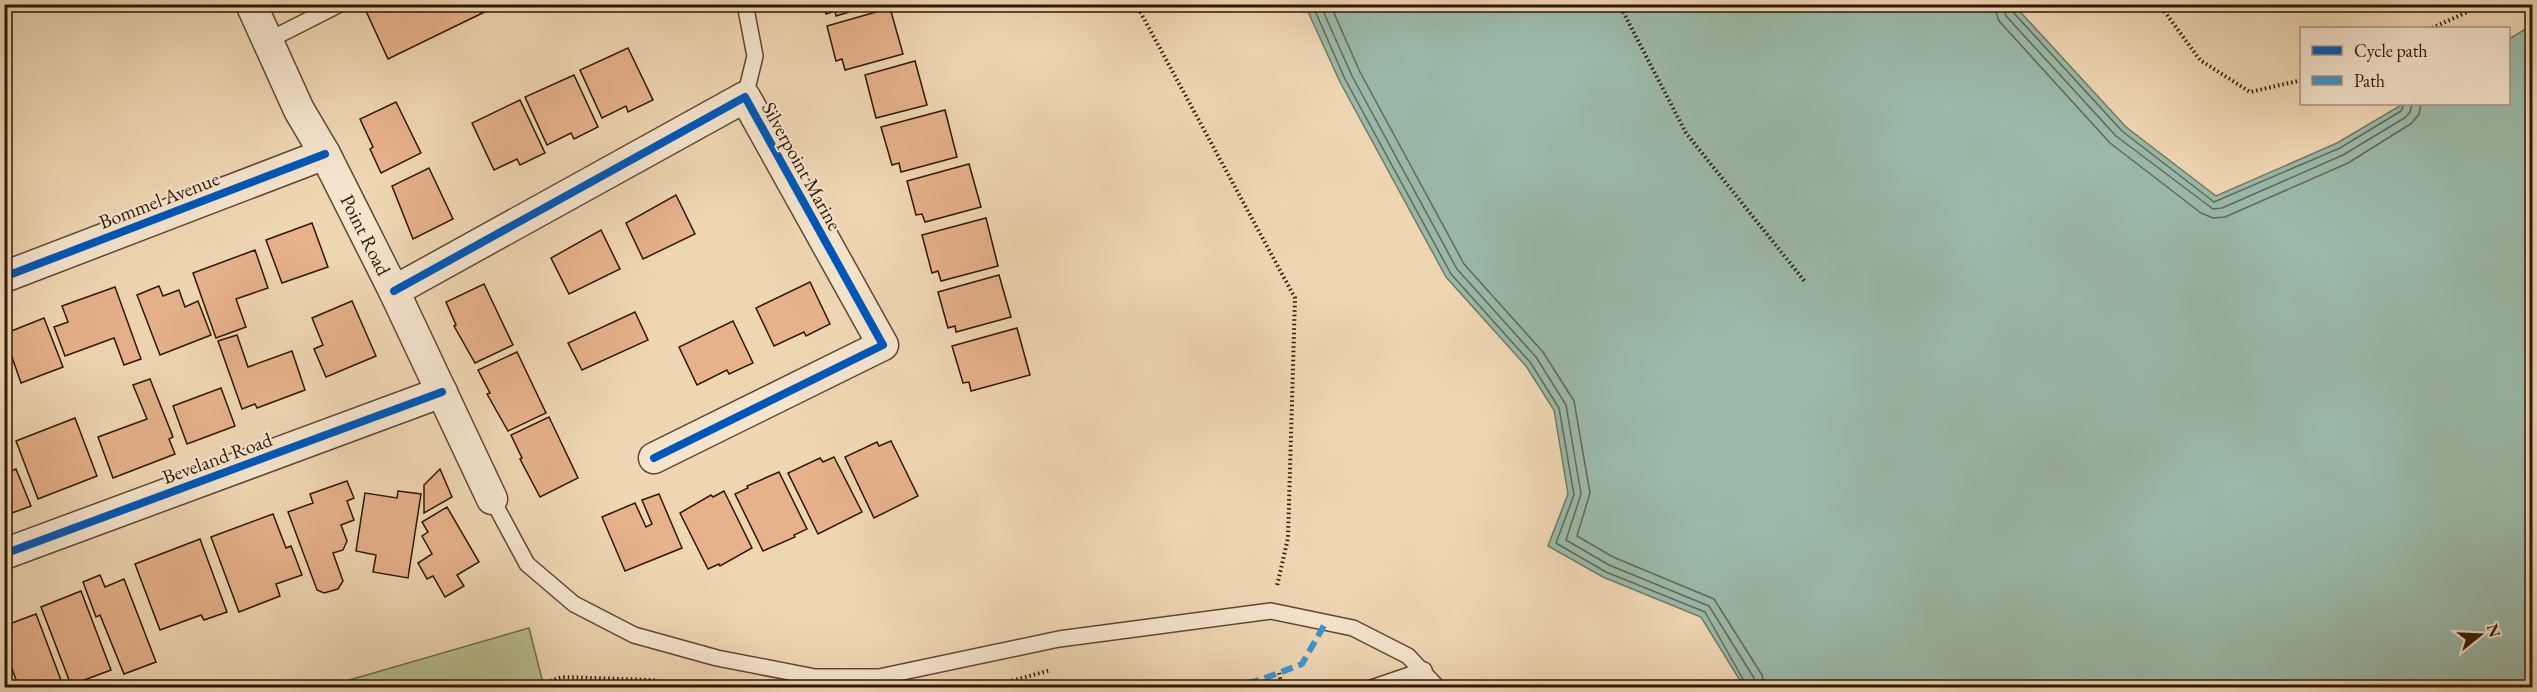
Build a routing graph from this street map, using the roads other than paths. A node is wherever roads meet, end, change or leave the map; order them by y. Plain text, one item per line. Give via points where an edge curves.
1 (251, 4) edge
2 (340, 4) edge
3 (745, 4) edge
4 (267, 41) junction
5 (745, 98) junction
6 (325, 154) junction
7 (4, 277) edge
8 (394, 291) junction
9 (442, 392) junction
10 (654, 458) dead end
11 (492, 499) joint
12 (4, 554) edge
13 (1424, 670) junction
14 (1371, 687) edge
15 (1438, 687) edge

1 - 4 street, Point Road
2 - 4 lane
3 - 5 lane via 755,56
4 - 6 street, Point Road via 299,110
5 - 8 street, Silverpoint Marine
5 - 10 street, Silverpoint Marine via 884,345
6 - 7 street, Bommel Avenue
6 - 8 street, Point Road
8 - 9 street, Point Road
9 - 11 street, Point Road
9 - 12 street, Beveland Road
11 - 13 lane via 527,564 574,604 634,635 717,658 816,677 879,677 1059,639 1271,611 1353,628 1408,657
13 - 14 lane
13 - 15 lane

